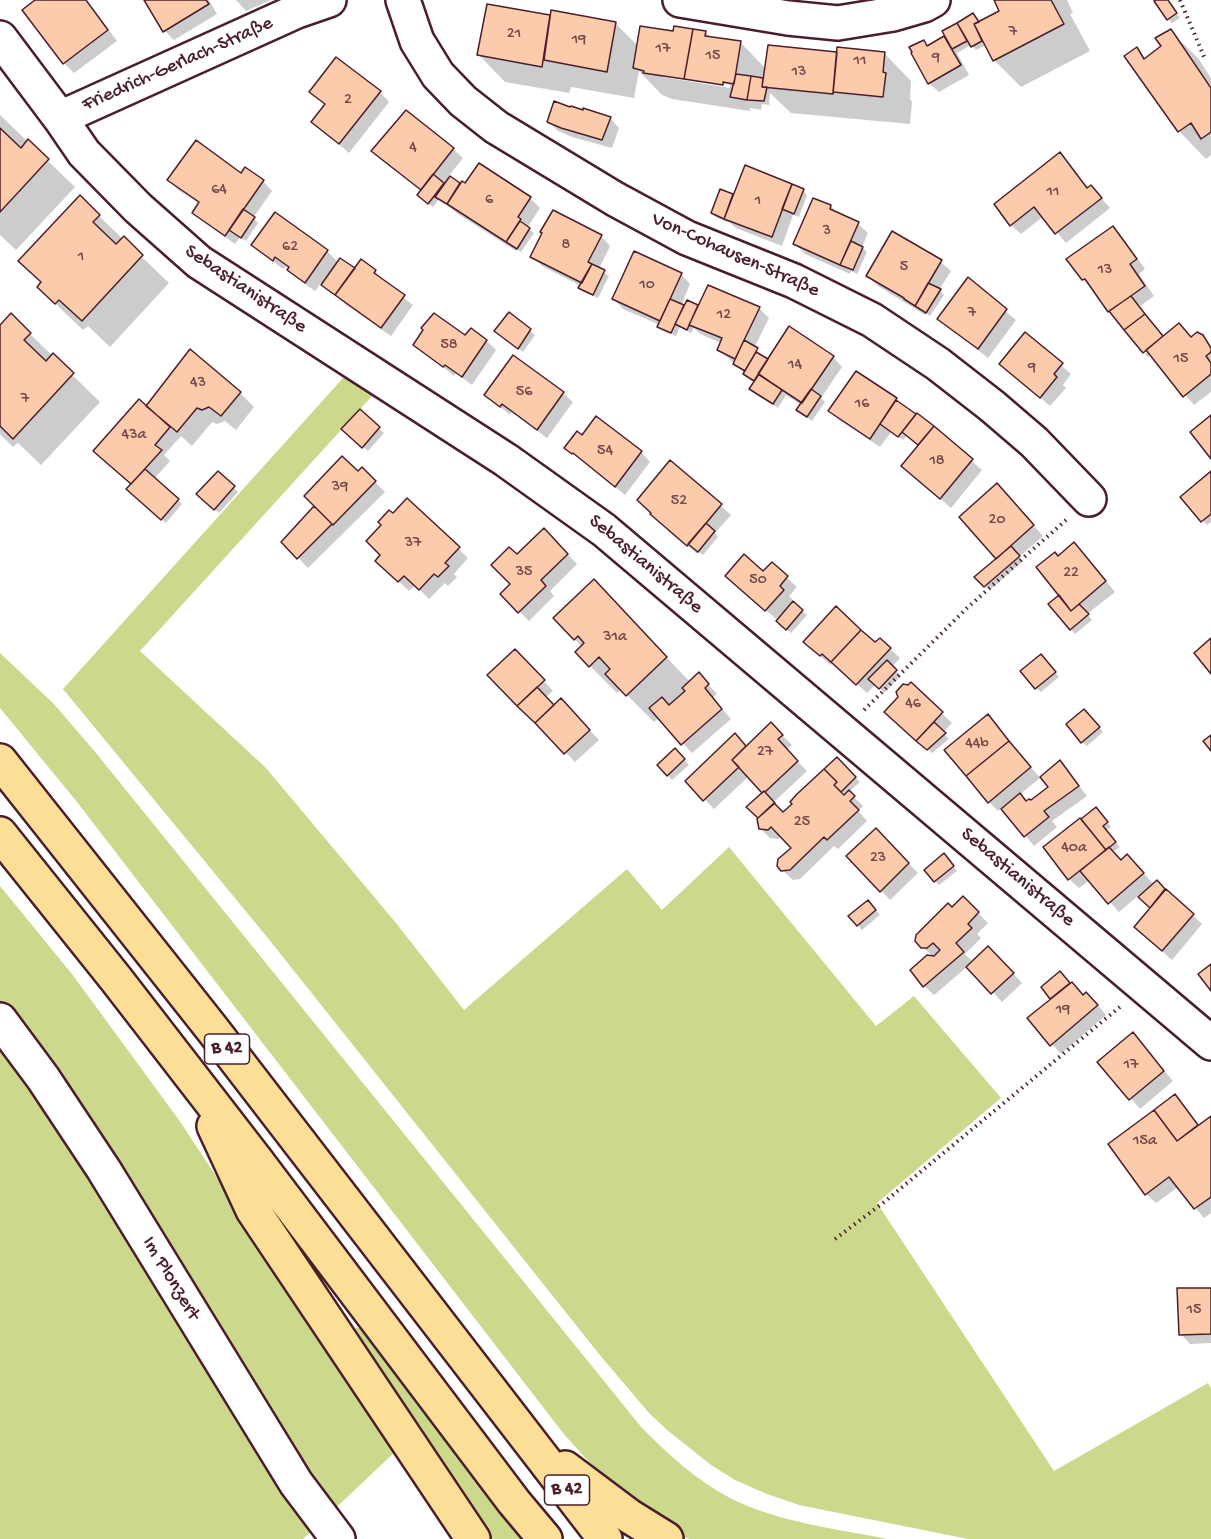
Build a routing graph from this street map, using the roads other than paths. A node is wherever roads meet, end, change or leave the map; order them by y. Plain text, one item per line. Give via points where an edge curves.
1 (329, 0) edge
2 (403, 0) edge
3 (680, 0) edge
4 (933, 0) edge
5 (0, 38) edge
6 (60, 118) junction
7 (1089, 499) road end
8 (0, 761) edge
9 (0, 834) edge
10 (0, 1020) edge
11 (1211, 1043) edge
12 (192, 1078) junction
13 (528, 1440) junction
14 (338, 1539) edge
15 (473, 1539) edge
16 (545, 1539) edge
17 (605, 1539) edge
18 (666, 1539) edge

1 - 6 street, Friedrich-Gerlach-Straße
2 - 7 street, Von-Cohausen-Straße via 417,41 438,75 496,127 615,199 687,237 794,281 872,320 992,406 1034,442
3 - 4 street via 838,23 893,14
5 - 6 street, Sebastianistraße
6 - 11 street, Sebastianistraße via 84,153 199,262 496,453 604,530
8 - 13 highway, B 42 via 213,1030
9 - 12 highway, B 42
10 - 14 street, Im Plonzert via 97,1160 269,1440
12 - 15 highway via 253,1209
12 - 16 highway, B 42
13 - 17 highway, B 42
13 - 18 highway

